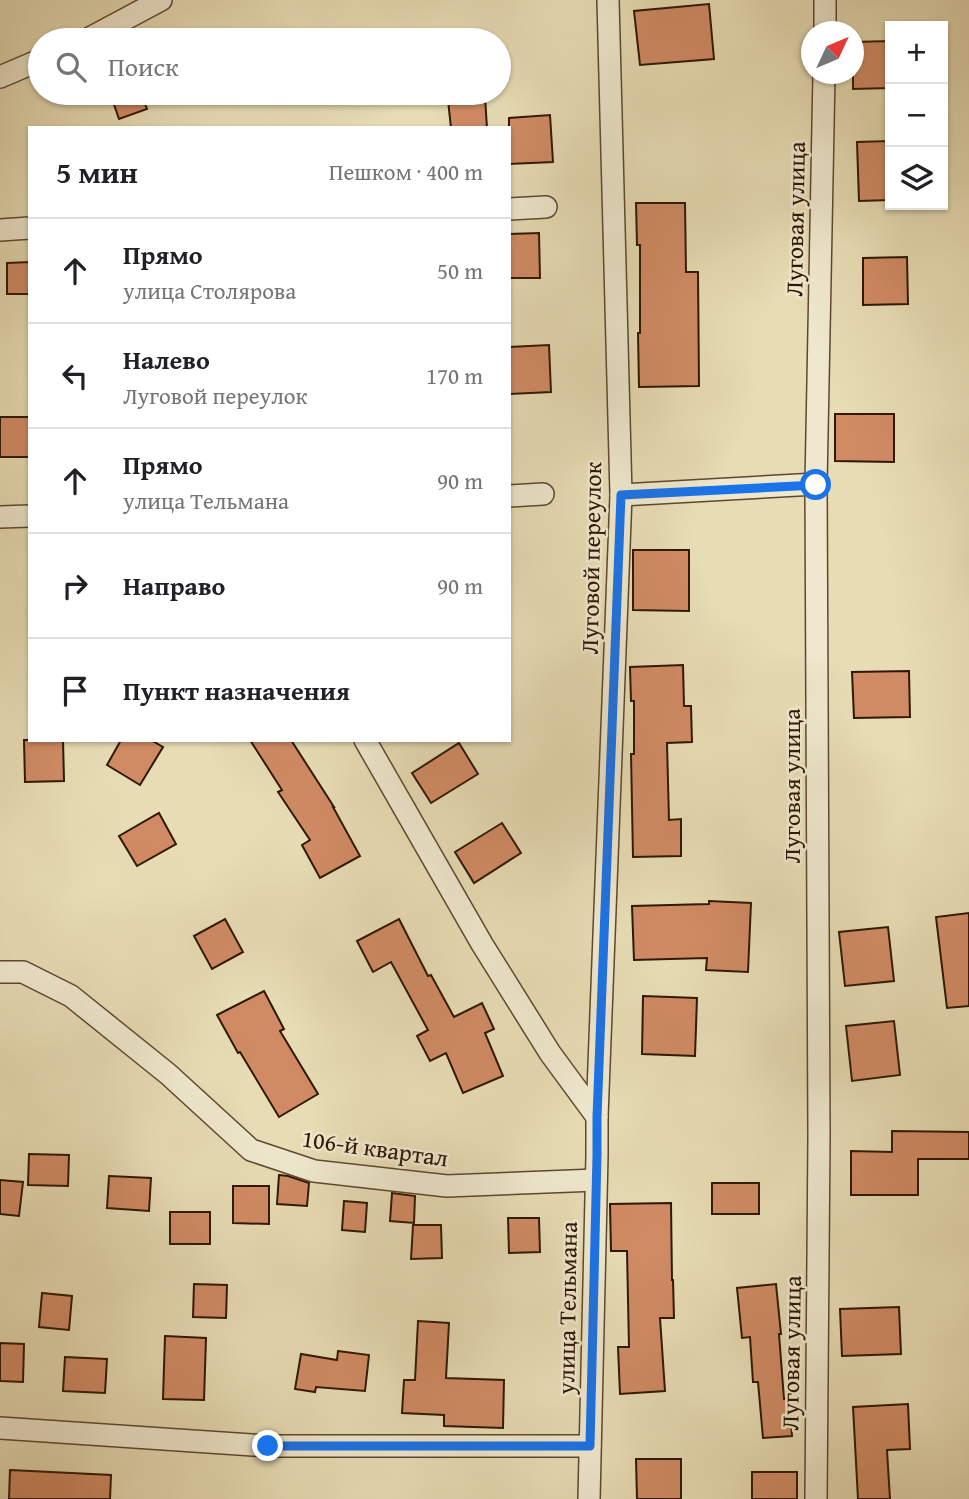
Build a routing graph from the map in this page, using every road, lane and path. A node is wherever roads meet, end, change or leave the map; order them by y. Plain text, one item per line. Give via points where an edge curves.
1 (161, 0) edge
2 (608, 0) edge
3 (825, 0) edge
4 (825, 21) edge
5 (108, 28) edge
6 (28, 65) edge
7 (0, 77) edge
8 (824, 84) edge
9 (546, 207) dead end
10 (511, 209) edge
11 (28, 228) edge
12 (0, 230) edge
13 (816, 485) junction
14 (543, 494) dead end
15 (621, 495) junction
16 (511, 496) edge
17 (0, 516) edge
18 (28, 516) edge
19 (366, 742) edge
20 (0, 972) edge
21 (597, 1117) junction
22 (596, 1180) junction
23 (0, 1428) edge
24 (590, 1446) junction
25 (589, 1499) edge
26 (816, 1499) edge

1 - 5 street
2 - 15 street, Луговой переулок
3 - 4 street
6 - 7 street
8 - 13 street, Луговая улица
9 - 10 street
11 - 12 street
13 - 15 street
13 - 26 street, Луговая улица
14 - 16 street
15 - 21 street, Луговой переулок
17 - 18 street
19 - 21 street via 482,944 550,1053
20 - 22 street, 106-й квартал via 23,972 71,996 168,1074 251,1150 314,1171 447,1186
21 - 22 street, улица Тельмана
22 - 24 street, улица Тельмана
23 - 24 street via 268,1446
24 - 25 street, улица Тельмана

